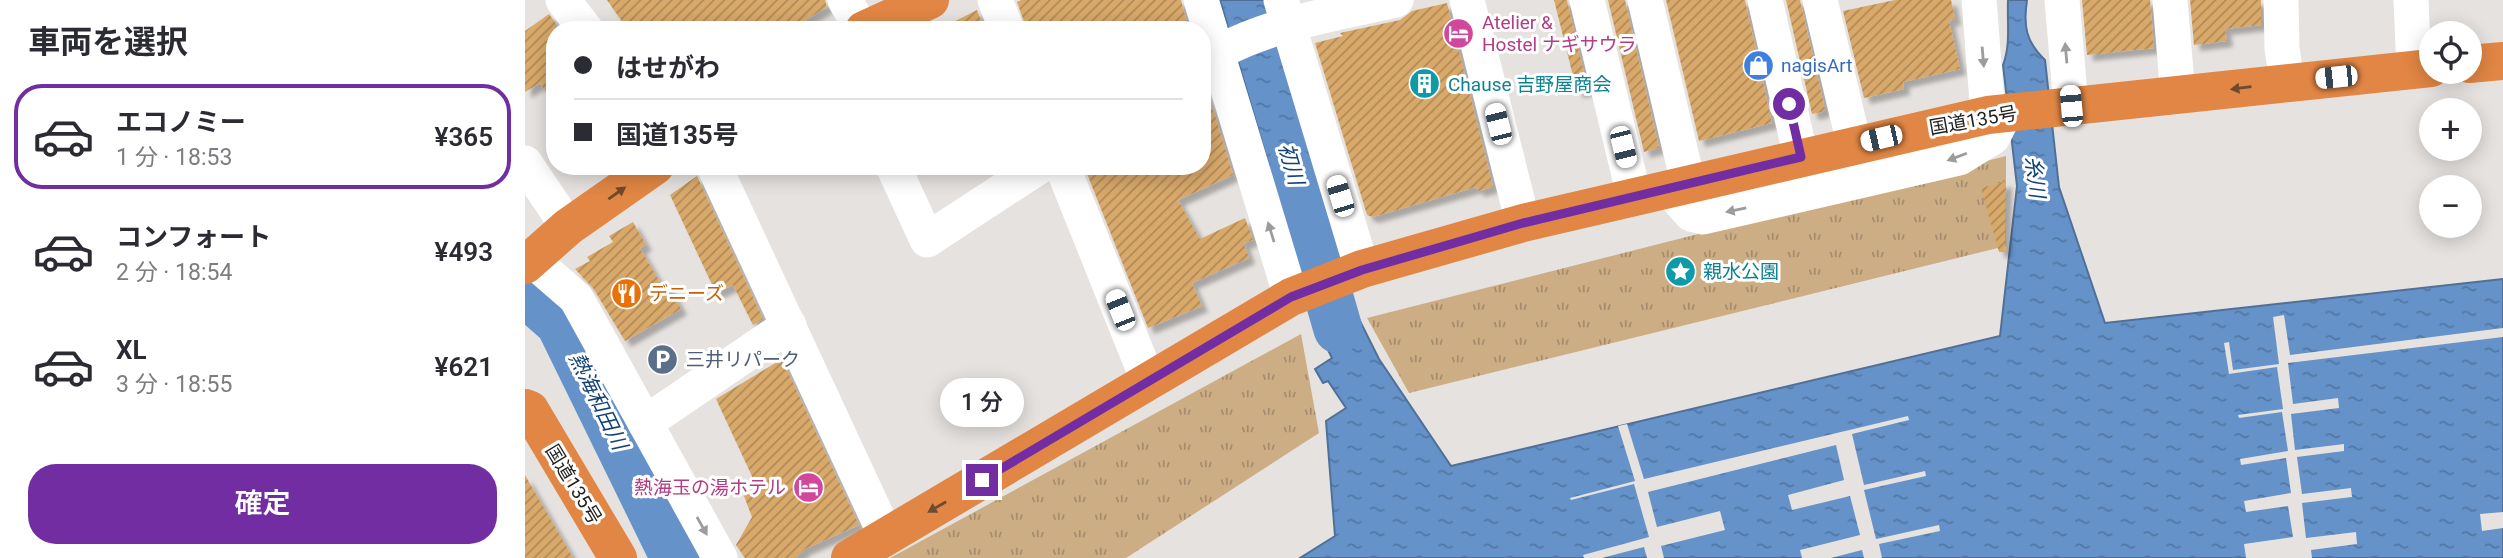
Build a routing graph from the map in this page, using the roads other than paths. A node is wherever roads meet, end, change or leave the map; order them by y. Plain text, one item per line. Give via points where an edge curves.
1 (563, 0) edge
2 (845, 0) edge
3 (930, 0) edge
4 (995, 0) edge
5 (1201, 0) edge
6 (1396, 0) edge
7 (1467, 0) edge
8 (1587, 0) edge
9 (1644, 0) edge
10 (1979, 0) edge
11 (2062, 0) edge
12 (2170, 0) edge
13 (2281, 0) edge
14 (2411, 0) edge
15 (1822, 8) edge
16 (1285, 13) edge
17 (1768, 14) edge
18 (579, 21) edge
19 (858, 21) edge
20 (883, 21) edge
21 (1003, 21) edge
22 (1207, 21) edge
23 (2419, 50) edge
24 (1215, 53) edge
25 (2503, 61) edge
26 (2482, 63) edge
27 (2419, 69) edge
28 (2287, 82) junction
29 (2178, 96) junction
30 (2064, 106) junction
31 (2000, 113) junction
32 (1854, 144) junction
33 (1801, 157) junction
34 (525, 163) edge
35 (642, 175) edge
36 (718, 175) edge
37 (897, 175) edge
38 (1026, 175) edge
39 (1066, 175) edge
40 (1663, 189) junction
41 (1523, 223) junction
42 (568, 227) junction
43 (528, 262) edge
44 (1362, 270) junction
45 (1291, 297) junction
46 (789, 325) junction
47 (1149, 383) junction
48 (527, 406) edge
49 (645, 423) junction
50 (886, 536) junction
51 (618, 558) edge
52 (720, 558) edge
53 (850, 558) edge

1 - 18 street
2 - 19 street
3 - 20 highway
4 - 21 street
5 - 22 street
6 - 16 street
7 - 41 street
8 - 40 street
9 - 40 street
10 -> 31 street
30 -> 11 street
12 - 29 street
13 - 28 street via 2281,48
14 - 23 street
15 - 17 street
15 - 32 street
16 - 24 street
16 - 44 street
17 - 33 street
45 -> 24 street
25 - 26 highway
27 - 28 highway, 国道135号
28 -> 29 highway, 国道135号
29 - 30 highway, 国道135号
30 - 31 highway, 国道135号
31 - 32 highway, 国道135号
31 -> 40 street via 1993,137 1959,158 1799,196 1703,217 1691,214
32 - 33 highway, 国道135号
33 - 40 highway, 国道135号
34 - 42 street
42 -> 35 highway
36 - 46 street
37 - 38 street via 927,240
39 - 47 street
40 - 41 highway, 国道135号
41 - 44 highway, 国道135号
42 - 43 highway
43 - 49 street via 576,298
44 - 45 highway, 国道135号
45 - 47 highway, 国道135号
46 - 49 street
46 - 50 street
47 -> 50 highway, 国道135号
48 - 51 highway, 国道135号
49 -> 52 street
50 - 53 highway, 国道135号

